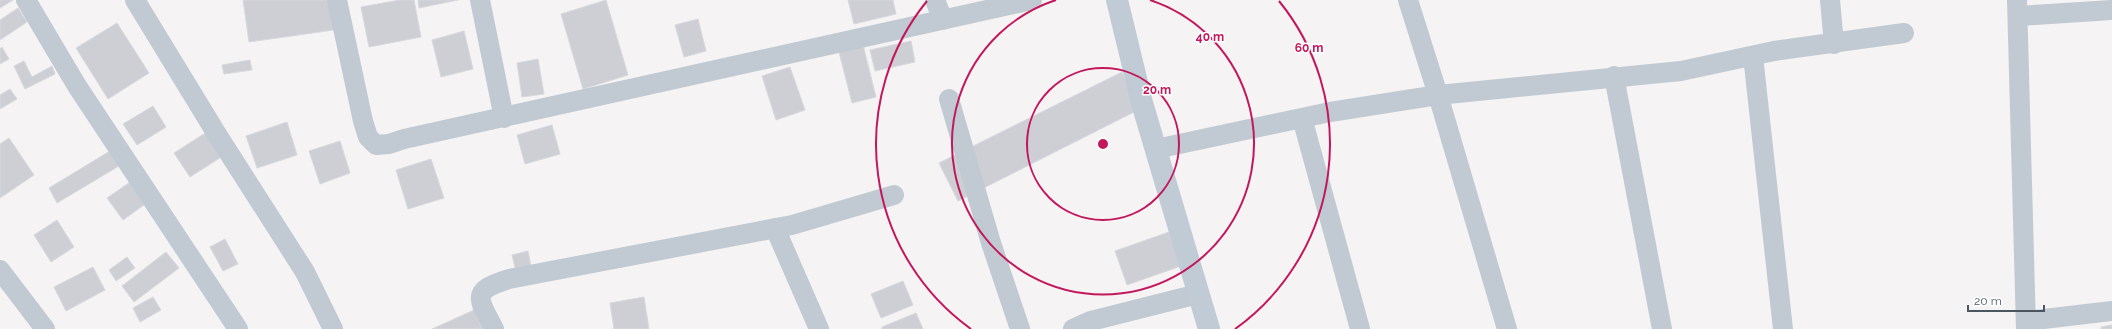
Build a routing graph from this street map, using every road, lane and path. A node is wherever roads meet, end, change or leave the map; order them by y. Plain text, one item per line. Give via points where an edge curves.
1 (26, 0) edge
2 (135, 0) edge
3 (337, 0) edge
4 (480, 0) edge
5 (935, 0) edge
6 (1032, 0) edge
7 (1117, 0) edge
8 (1408, 0) edge
9 (1830, 0) edge
10 (2018, 8) edge
11 (2112, 10) edge
12 (943, 20) junction
13 (1904, 33) dead end
14 (1834, 44) junction
15 (1753, 56) junction
16 (1614, 76) junction
17 (1438, 95) junction
18 (949, 99) dead end
19 (504, 118) junction
20 (1302, 118) junction
21 (1156, 149) junction
22 (894, 195) dead end
23 (775, 228) junction
24 (0, 270) edge
25 (1198, 294) junction
26 (2112, 311) edge
27 (2027, 325) edge
28 (45, 329) edge
29 (238, 329) edge
30 (333, 329) edge
31 (494, 329) edge
32 (819, 329) edge
33 (1020, 329) edge
34 (1073, 329) edge
35 (1209, 329) edge
36 (1360, 329) edge
37 (1507, 329) edge
38 (1662, 329) edge
39 (1783, 329) edge

1 - 29 street via 77,86
2 - 30 street via 305,272
3 - 19 street via 363,121 368,137 376,145
4 - 19 street
5 - 12 street
6 - 12 street
7 - 21 street
8 - 17 street
9 - 14 street
10 - 11 street
10 - 27 street
12 - 19 street
13 - 14 street
14 - 15 street
15 - 16 street via 1681,71
15 - 39 street
16 - 17 street
16 - 38 street
17 - 20 street
17 - 37 street
18 - 33 street via 991,242
20 - 21 street
20 - 36 street
21 - 25 street
22 - 23 street
23 - 31 street via 488,285 481,295 481,303
23 - 32 street
24 - 28 street
25 - 34 street via 1091,321
25 - 35 street
26 - 27 street

